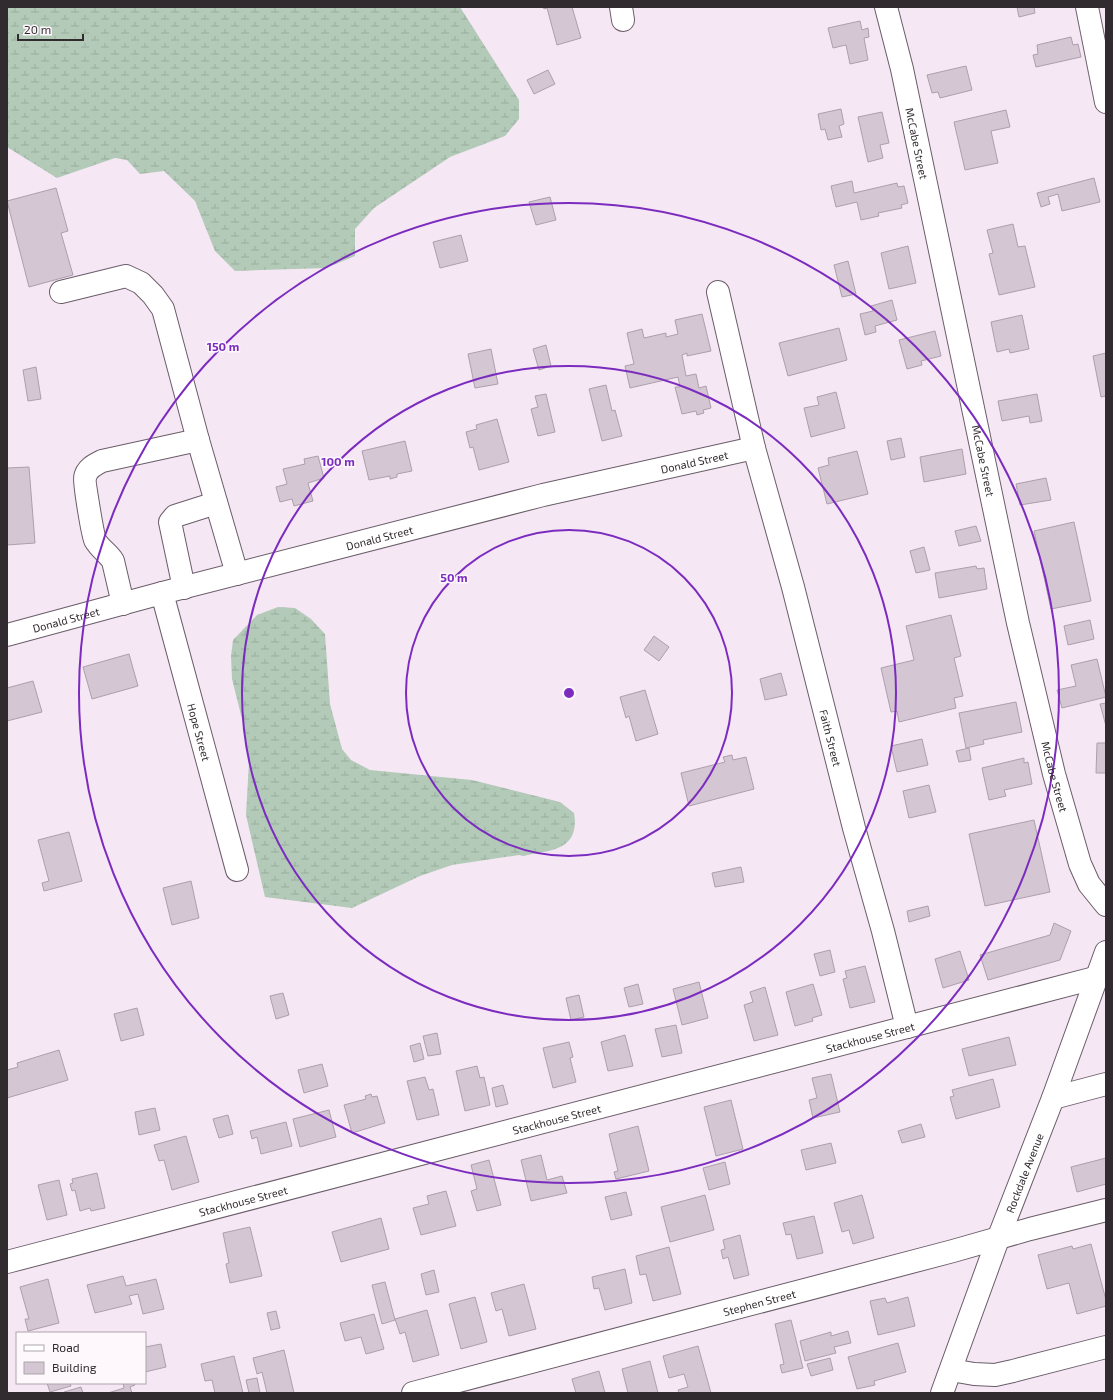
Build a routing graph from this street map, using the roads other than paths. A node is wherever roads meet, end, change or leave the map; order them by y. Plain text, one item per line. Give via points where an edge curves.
1 (886, 7) edge
2 (1087, 7) edge
3 (1106, 102) edge
4 (61, 292) dead end
5 (718, 292) dead end
6 (198, 440) junction
7 (754, 448) junction
8 (216, 502) junction
9 (237, 574) junction
10 (184, 588) junction
11 (162, 593) junction
12 (123, 604) junction
13 (7, 635) edge
14 (237, 870) dead end
15 (1106, 904) edge
16 (1106, 952) edge
17 (1101, 976) edge
18 (907, 1027) junction
19 (1106, 1084) edge
20 (1053, 1098) junction
21 (1106, 1210) edge
22 (998, 1239) junction
23 (7, 1262) edge
24 (1106, 1347) edge
25 (951, 1370) junction
26 (413, 1393) edge
27 (942, 1393) edge

1 - 15 street, McCabe Street via 902,69 1018,623 1054,774 1080,864 1089,884
2 - 3 street
4 - 6 street via 126,276 141,283 153,295 163,309
5 - 7 street, Faith Street
6 - 8 street
6 - 12 street via 102,461 91,466 85,478 94,539 113,561
7 - 9 street, Donald Street via 543,495
7 - 18 street, Faith Street via 793,587
8 - 9 street
8 - 10 street via 175,516 170,522
9 - 10 street, Donald Street
10 - 11 street, Donald Street
11 - 12 street, Donald Street
11 - 14 street, Hope Street
12 - 13 street, Donald Street
16 - 17 street, Rockdale Avenue
17 - 18 street, Stackhouse Street
17 - 20 street, Rockdale Avenue
18 - 23 street, Stackhouse Street
19 - 20 street
20 - 22 street, Rockdale Avenue
21 - 22 street, Stephen Street
22 - 25 street, Rockdale Avenue
22 - 26 street, Stephen Street
24 - 25 street via 995,1375
25 - 27 street, Rockdale Avenue

